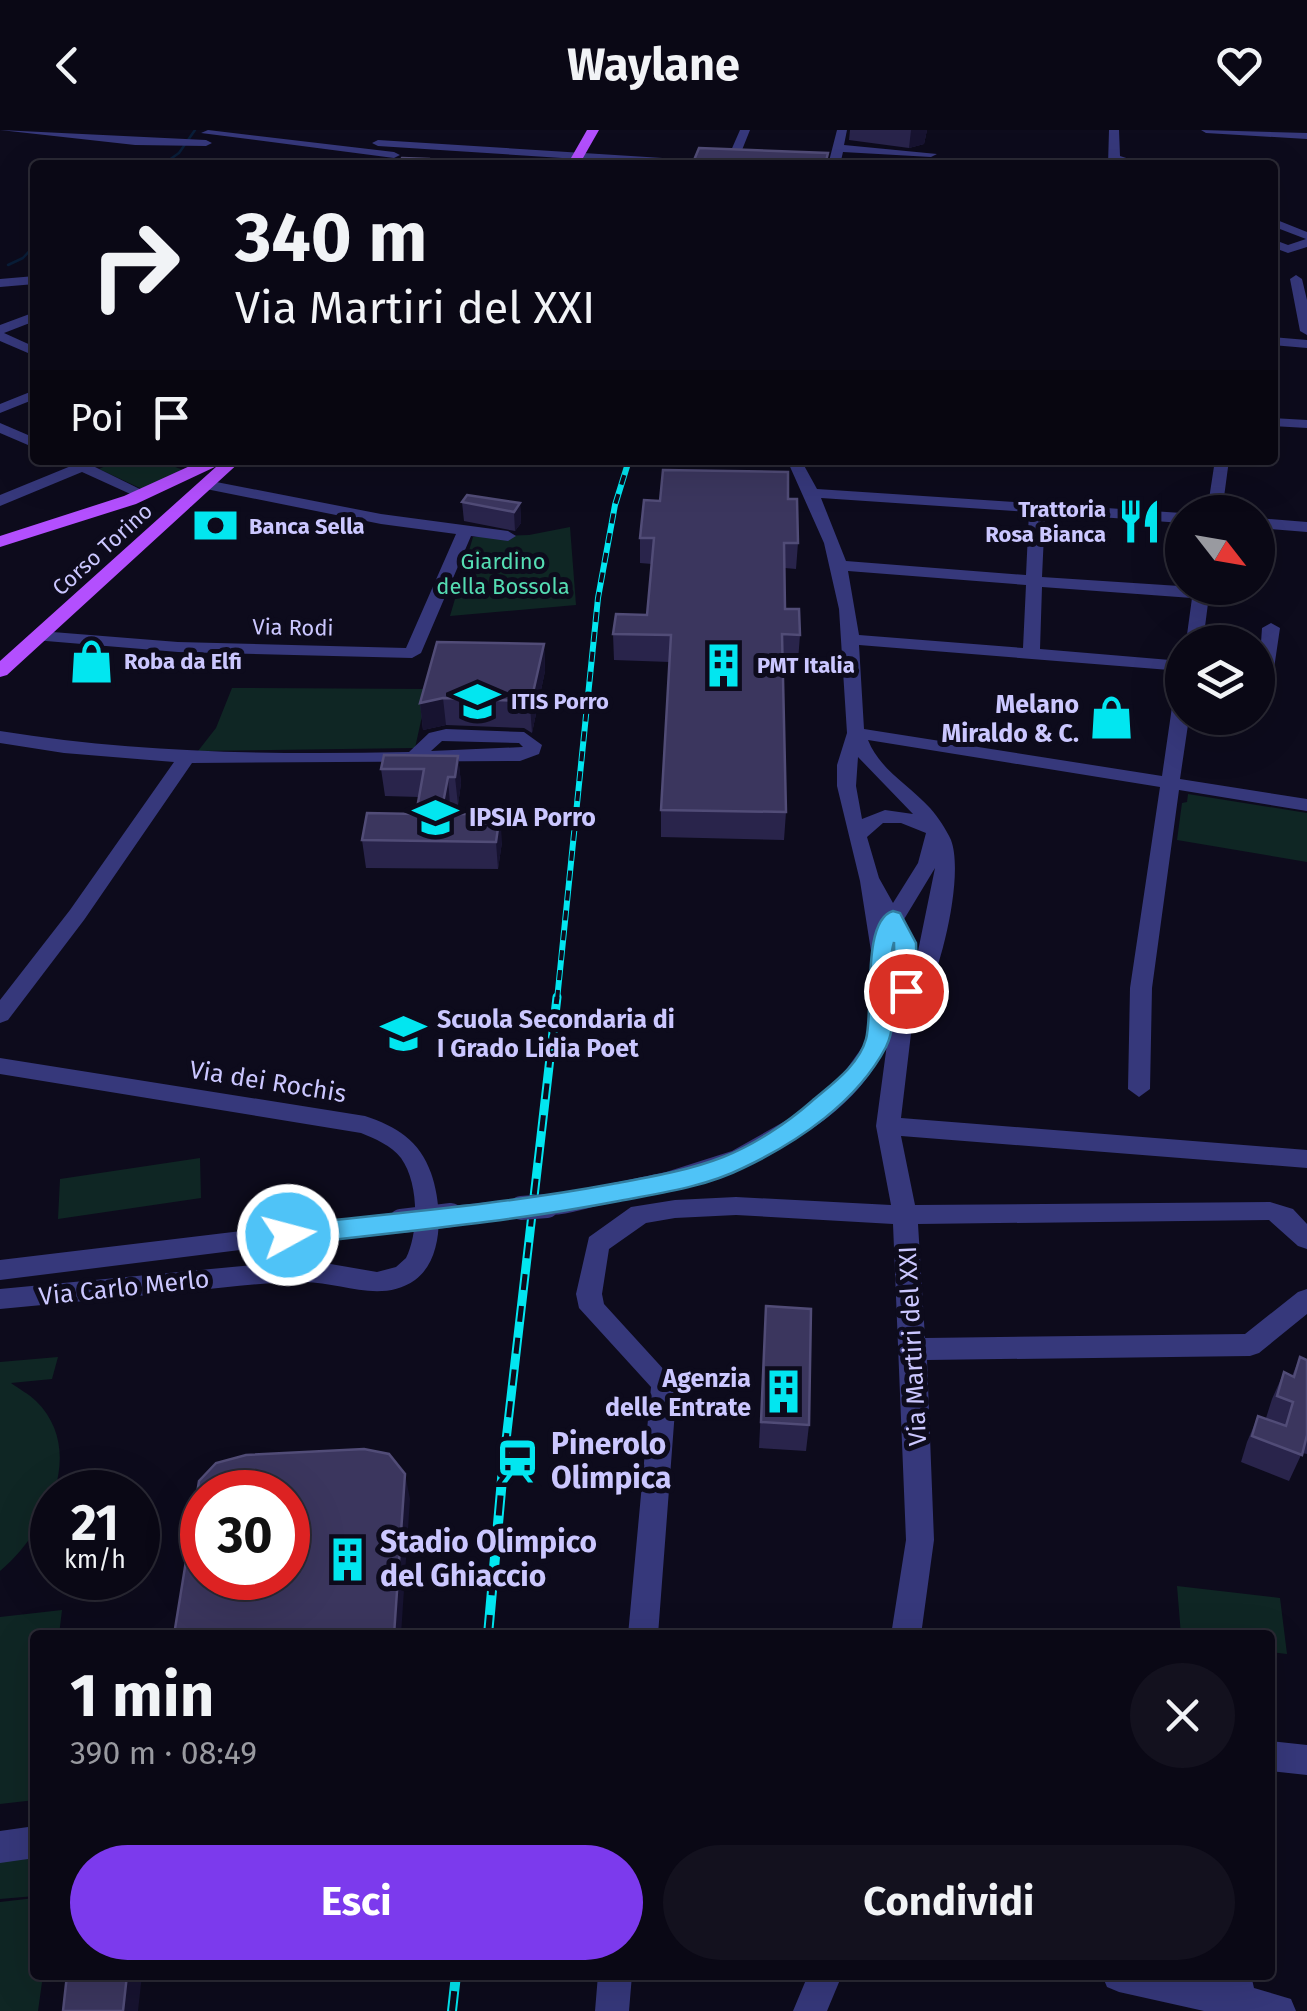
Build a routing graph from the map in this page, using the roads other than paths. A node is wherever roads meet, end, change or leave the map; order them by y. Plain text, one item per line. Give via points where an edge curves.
1 (4, 130) edge
2 (299, 130) edge
3 (424, 130) edge
4 (593, 130) edge
5 (745, 130) edge
6 (842, 130) edge
7 (1114, 130) edge
8 (1206, 130) edge
9 (1307, 136) edge
10 (199, 139) edge
11 (271, 142) junction
12 (289, 142) junction
13 (376, 147) junction
14 (837, 148) junction
15 (404, 154) edge
16 (931, 154) dead end
17 (437, 155) junction
18 (354, 160) edge
19 (472, 160) edge
20 (553, 160) edge
21 (577, 160) edge
22 (729, 160) edge
23 (835, 160) edge
24 (1115, 160) edge
25 (1307, 220) edge
26 (1278, 226) edge
27 (1278, 226) edge
28 (1307, 240) edge
29 (1278, 245) edge
30 (1296, 278) edge
31 (30, 280) edge
32 (0, 283) edge
33 (30, 318) edge
34 (1307, 330) edge
35 (0, 333) edge
36 (1278, 342) edge
37 (1307, 344) edge
38 (30, 349) edge
39 (30, 396) edge
40 (0, 408) edge
41 (1278, 422) edge
42 (1307, 424) edge
43 (0, 428) edge
44 (30, 442) edge
45 (77, 465) edge
46 (89, 465) edge
47 (212, 465) edge
48 (224, 465) edge
49 (797, 465) edge
50 (1221, 465) edge
51 (202, 476) junction
52 (812, 493) junction
53 (142, 494) junction
54 (1217, 495) edge
55 (0, 501) edge
56 (1037, 508) junction
57 (1165, 517) edge
58 (1275, 524) edge
59 (1307, 527) edge
60 (465, 531) junction
61 (508, 536) dead end
62 (0, 542) edge
63 (841, 566) junction
64 (1034, 580) junction
65 (1165, 588) edge
66 (40, 636) junction
67 (850, 639) junction
68 (1030, 652) junction
69 (8, 654) edge
70 (1165, 664) edge
71 (0, 671) edge
72 (856, 733) junction
73 (1177, 735) edge
74 (0, 737) edge
75 (906, 740) junction
76 (414, 757) junction
77 (186, 758) junction
78 (875, 765) junction
79 (1170, 781) junction
80 (1307, 805) edge
81 (936, 831) junction
82 (859, 834) junction
83 (870, 878) junction
84 (893, 918) junction
85 (881, 948) junction
86 (0, 1015) edge
87 (897, 1058) junction
88 (0, 1066) edge
89 (1139, 1089) dead end
90 (888, 1126) junction
91 (1307, 1159) edge
92 (905, 1215) junction
93 (1307, 1239) edge
94 (419, 1260) joint
95 (0, 1270) edge
96 (0, 1299) edge
97 (1307, 1299) edge
98 (914, 1349) junction
99 (643, 1630) edge
100 (907, 1630) edge
101 (1275, 1757) edge
102 (1307, 1760) edge
103 (30, 1843) edge
104 (0, 1847) edge
105 (615, 1980) edge
106 (823, 1980) edge
107 (1159, 1980) edge
108 (1238, 1990) edge
109 (612, 2011) edge
110 (810, 2011) edge
111 (1279, 2011) edge

1 - 10 street
2 - 12 street
3 - 15 street
4 - 21 main road
5 - 22 street
6 - 14 street
7 - 24 street
8 - 9 street
10 - 11 street
10 - 11 street
11 - 12 street
12 - 13 street
13 - 15 street
13 - 18 street
14 - 16 street
14 - 23 street
15 - 17 street
17 - 19 street
17 - 20 street
25 - 26 street
27 - 28 street
28 - 29 street via 1288,249
30 - 34 street
31 - 32 street
33 - 35 street
35 - 38 street
36 - 37 street
39 - 40 street
41 - 42 street
43 - 44 street
45 - 55 street
46 - 53 street
47 - 51 main road
48 - 51 main road, Corso Torino
49 - 52 street, Via Martiri del XXI
50 - 54 street
51 - 53 main road
51 - 60 street
51 - 66 main road, Corso Torino
52 - 56 street
52 - 63 street, Via Martiri del XXI
53 - 62 main road
56 - 57 street
56 - 64 street
58 - 59 street
60 - 61 street
60 - 66 street, Via Rodi via 412,653
63 - 64 street
63 - 67 street, Via Martiri del XXI
64 - 65 street
64 - 68 street
66 - 69 main road, Corso Torino
67 - 68 street
67 - 72 street, Via Martiri del XXI
68 - 70 street
69 - 71 main road, Corso Torino
72 - 75 street
72 - 78 street, Via Martiri del XXI
72 - 82 street, Via Martiri del XXI via 846,780
73 - 79 street
74 - 77 street
75 - 78 street via 886,745
75 - 79 street
76 - 76 street via 520,756 534,745 524,738 446,735
76 - 77 street
77 - 86 street
78 - 81 street, Via Martiri del XXI
79 - 80 street
79 - 89 street via 1141,988
81 - 82 street via 890,814 877,816
81 - 84 street via 928,863
81 - 87 street, Via Martiri del XXI via 946,861
82 - 83 street, Via Martiri del XXI
83 - 84 street, Via Martiri del XXI
83 - 85 street, Via Martiri del XXI
84 - 85 street
84 - 87 street, Via Martiri del XXI via 908,969
85 - 95 street, Via Martiri del XXI, bridge via 877,1042 856,1075 824,1108 733,1163 547,1206
87 - 90 street, Via Martiri del XXI
88 - 94 street, Via dei Rochis via 365,1124 410,1154 428,1238
90 - 91 street
90 - 92 street, Via Martiri del XXI
92 - 93 street via 1270,1211
92 - 98 street, Via Martiri del XXI
92 - 99 street via 675,1209 640,1214 598,1244 588,1294 592,1308 664,1384
94 - 96 street, Via Carlo Merlo via 407,1274 378,1283 284,1272
97 - 98 street via 1250,1345
98 - 100 street, Via Martiri del XXI via 920,1540
101 - 102 street
103 - 104 street
105 - 109 street
106 - 110 street
107 - 108 street
108 - 111 street

